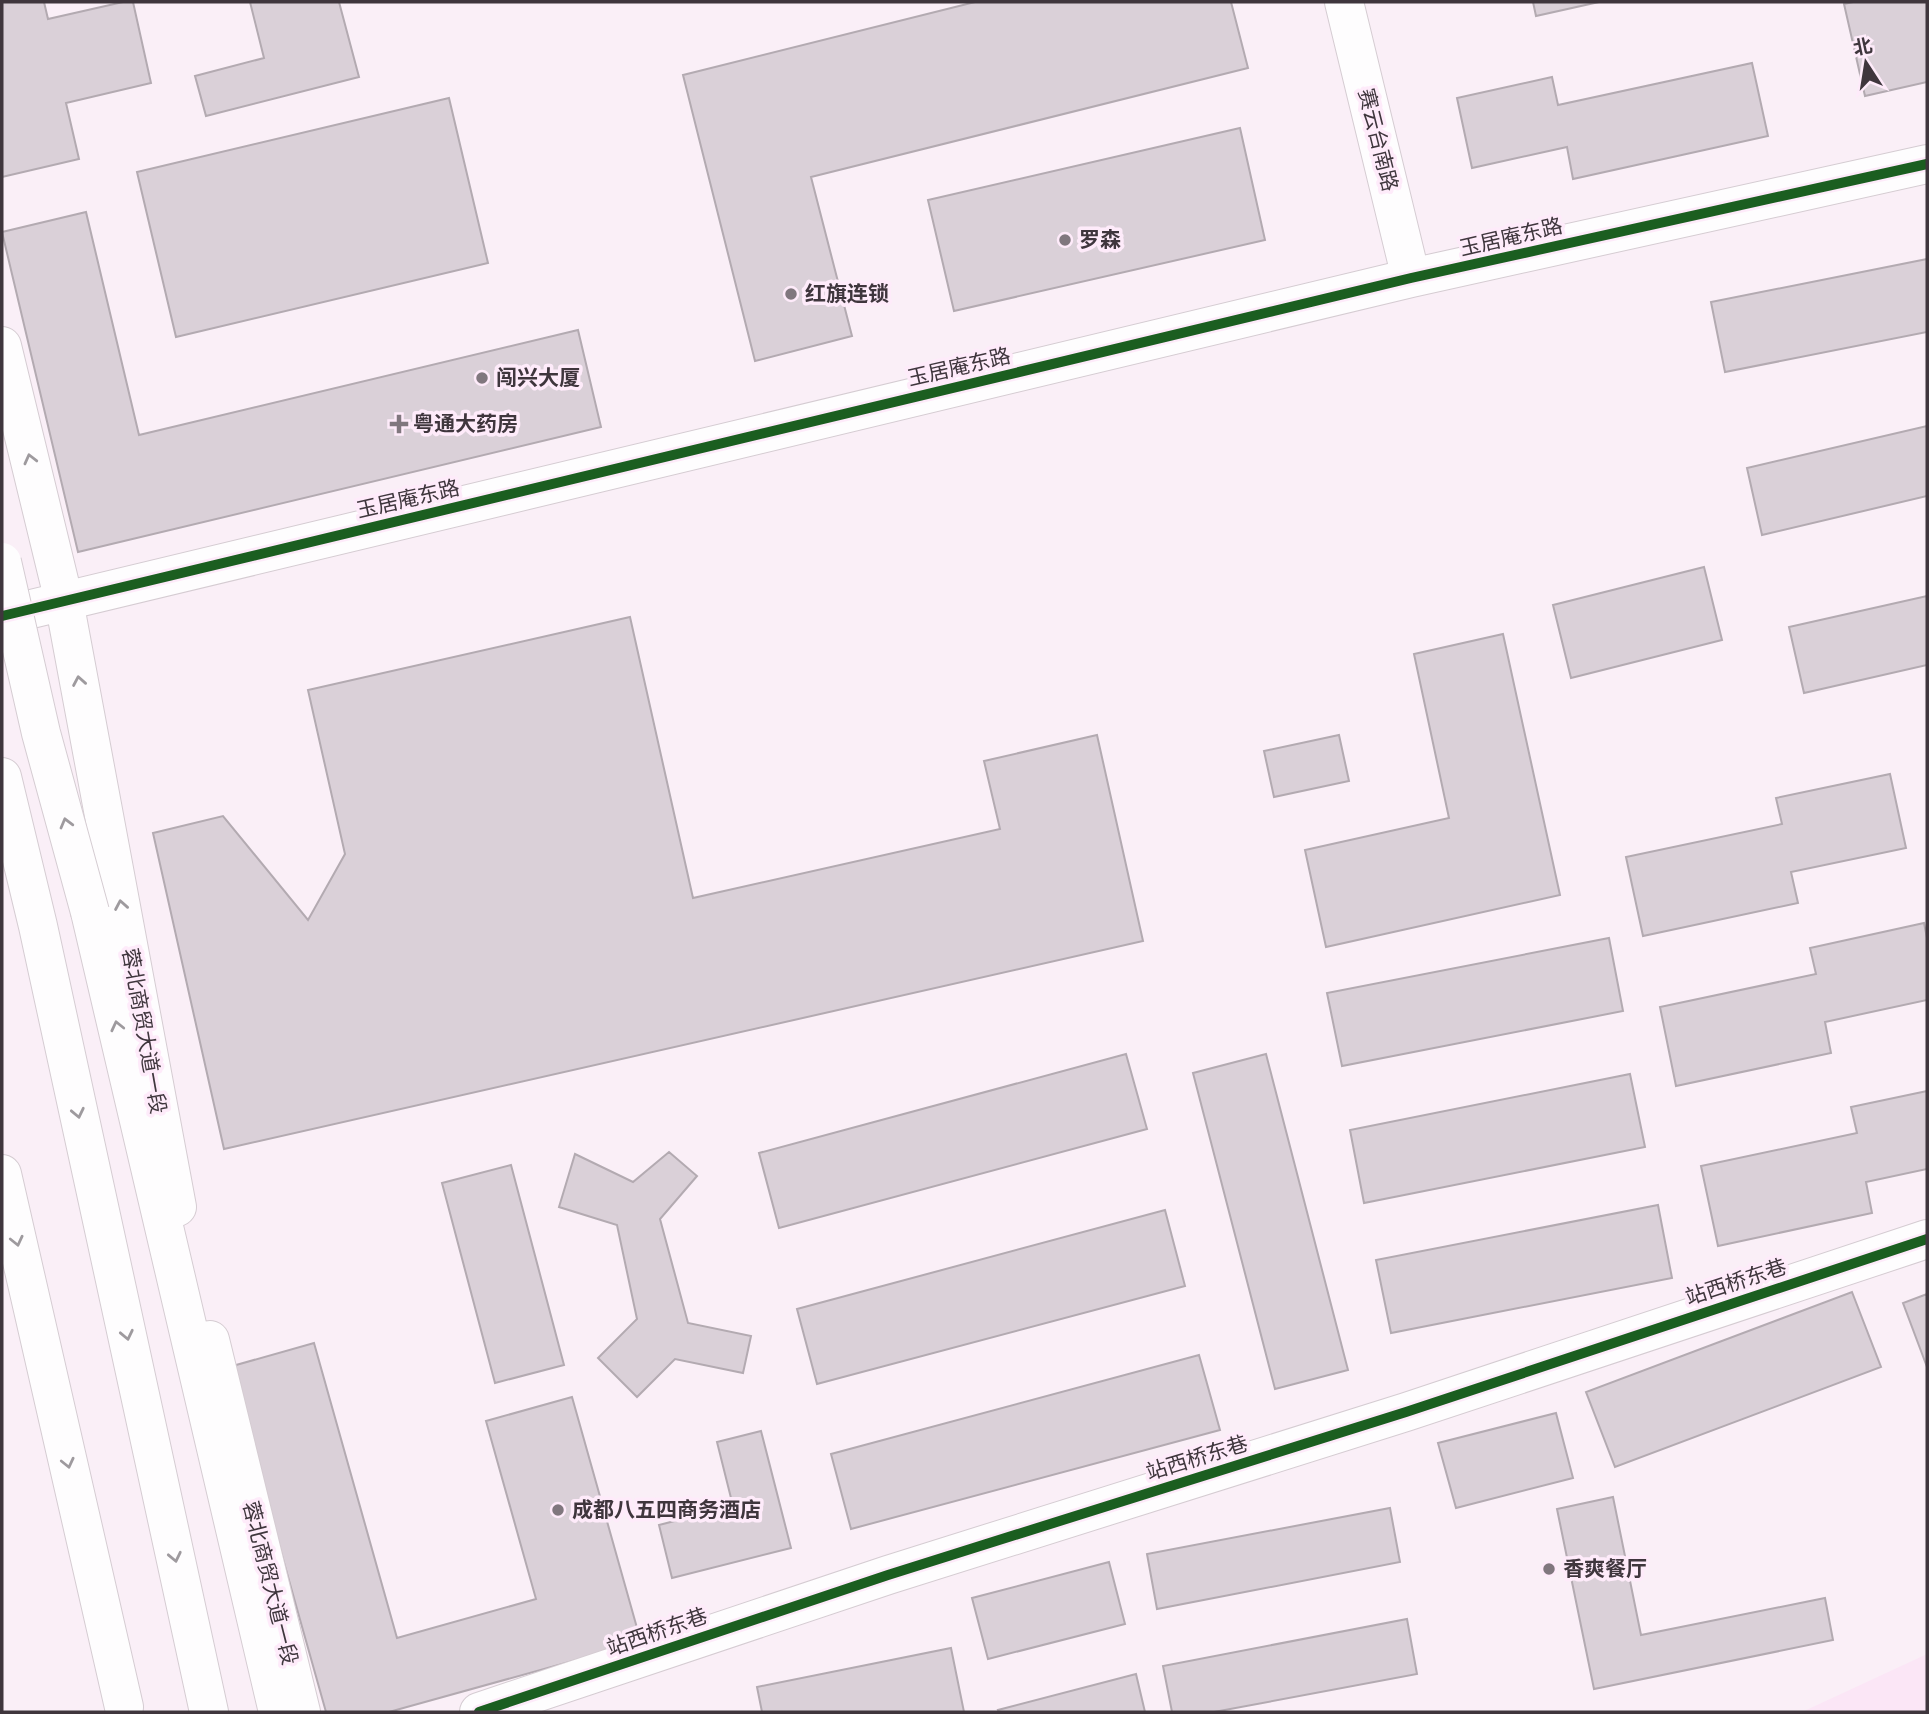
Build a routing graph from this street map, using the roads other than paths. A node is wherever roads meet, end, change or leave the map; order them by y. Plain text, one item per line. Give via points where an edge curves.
1 (1344, 2) edge
2 (1927, 164) edge
3 (1411, 278) junction
4 (2, 345) edge
5 (2, 562) edge
6 (64, 601) junction
7 (8, 615) edge
8 (2, 777) edge
9 (2, 1174) edge
10 (1927, 1239) edge
11 (114, 1709) edge
12 (209, 1712) edge
13 (278, 1712) edge
14 (301, 1712) edge
15 (479, 1712) edge

1 - 3 main road, 赛云台南路
2 - 3 main road, 玉居庵东路
3 - 6 main road, 玉居庵东路
6 -> 4 main road, 蓉北商贸大道一段
5 - 7 main road, 蓉北商贸大道一段, bridge
6 - 7 main road, 玉居庵东路
14 -> 6 main road, 蓉北商贸大道一段 via 174,1195
13 -> 7 main road, 蓉北商贸大道一段, bridge via 90,912
8 -> 12 main road
9 -> 11 main road
10 - 15 main road, 站西桥东巷

